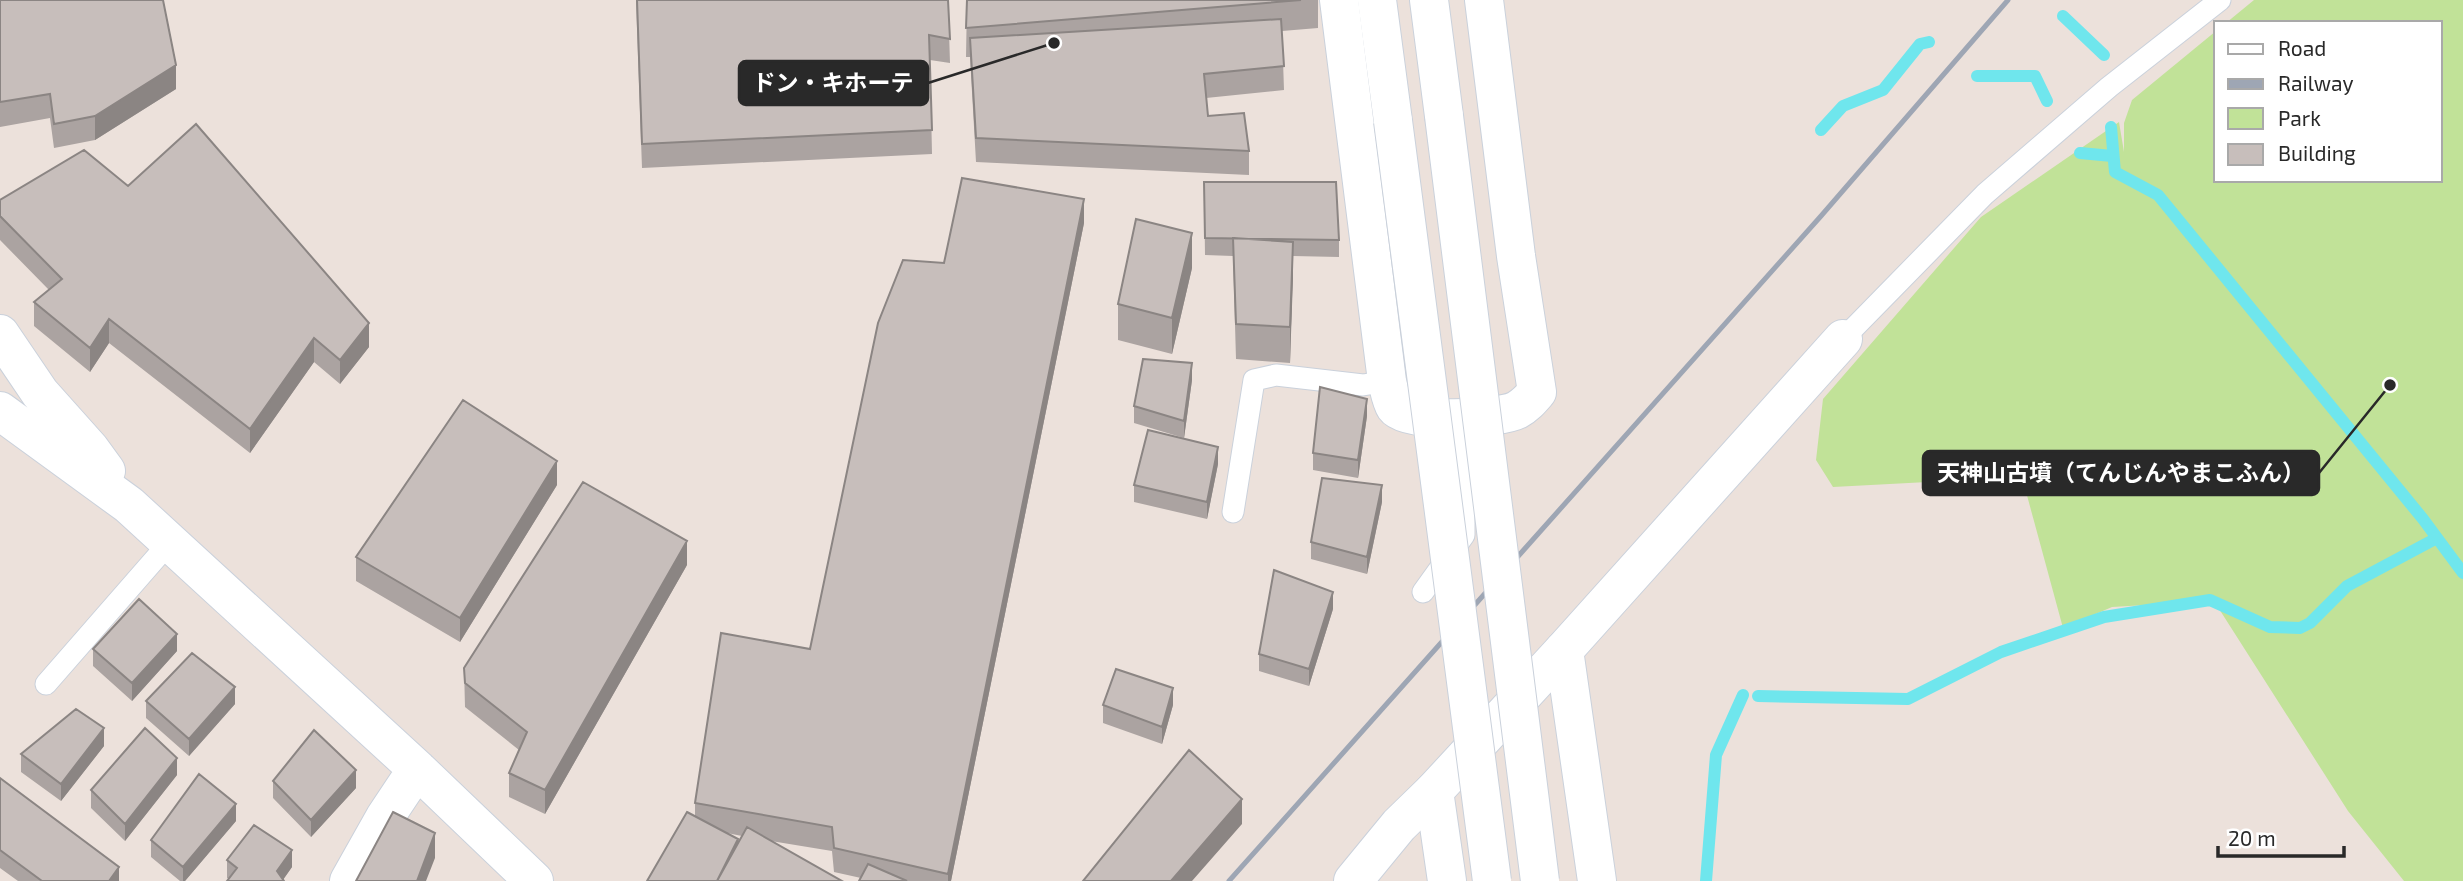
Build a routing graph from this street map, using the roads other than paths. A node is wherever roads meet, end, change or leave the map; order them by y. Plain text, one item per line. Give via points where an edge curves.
1 (1339, 0) edge
2 (1377, 0) edge
3 (1429, 0) edge
4 (1484, 0) edge
5 (2220, 0) edge
6 (0, 334) edge
7 (1843, 339) joint
8 (1387, 381) junction
9 (0, 411) edge
10 (1464, 418) junction
11 (129, 505) junction
12 (1233, 512) dead end
13 (169, 543) junction
14 (1423, 592) dead end
15 (1564, 649) junction
16 (46, 684) dead end
17 (417, 769) junction
18 (1434, 791) junction
19 (349, 881) edge
20 (534, 881) edge
21 (1353, 881) edge
22 (1447, 881) edge
23 (1492, 881) edge
24 (1540, 881) edge
25 (1597, 881) edge

1 - 8 street
2 - 23 street, bridge
3 - 24 street, bridge
4 - 10 street via 1537,392 1515,411
5 - 7 lane via 2109,87 1985,194
6 - 11 street via 40,393 90,449
7 - 15 street
8 - 10 street via 1396,408 1405,414
8 - 12 lane via 1363,385 1276,375 1254,380
9 - 11 street
10 - 14 lane via 1464,535
11 - 13 street
13 - 16 lane
13 - 17 street
15 - 18 street
15 - 25 street
17 - 19 street
17 - 20 street
18 - 21 street
18 - 22 street

